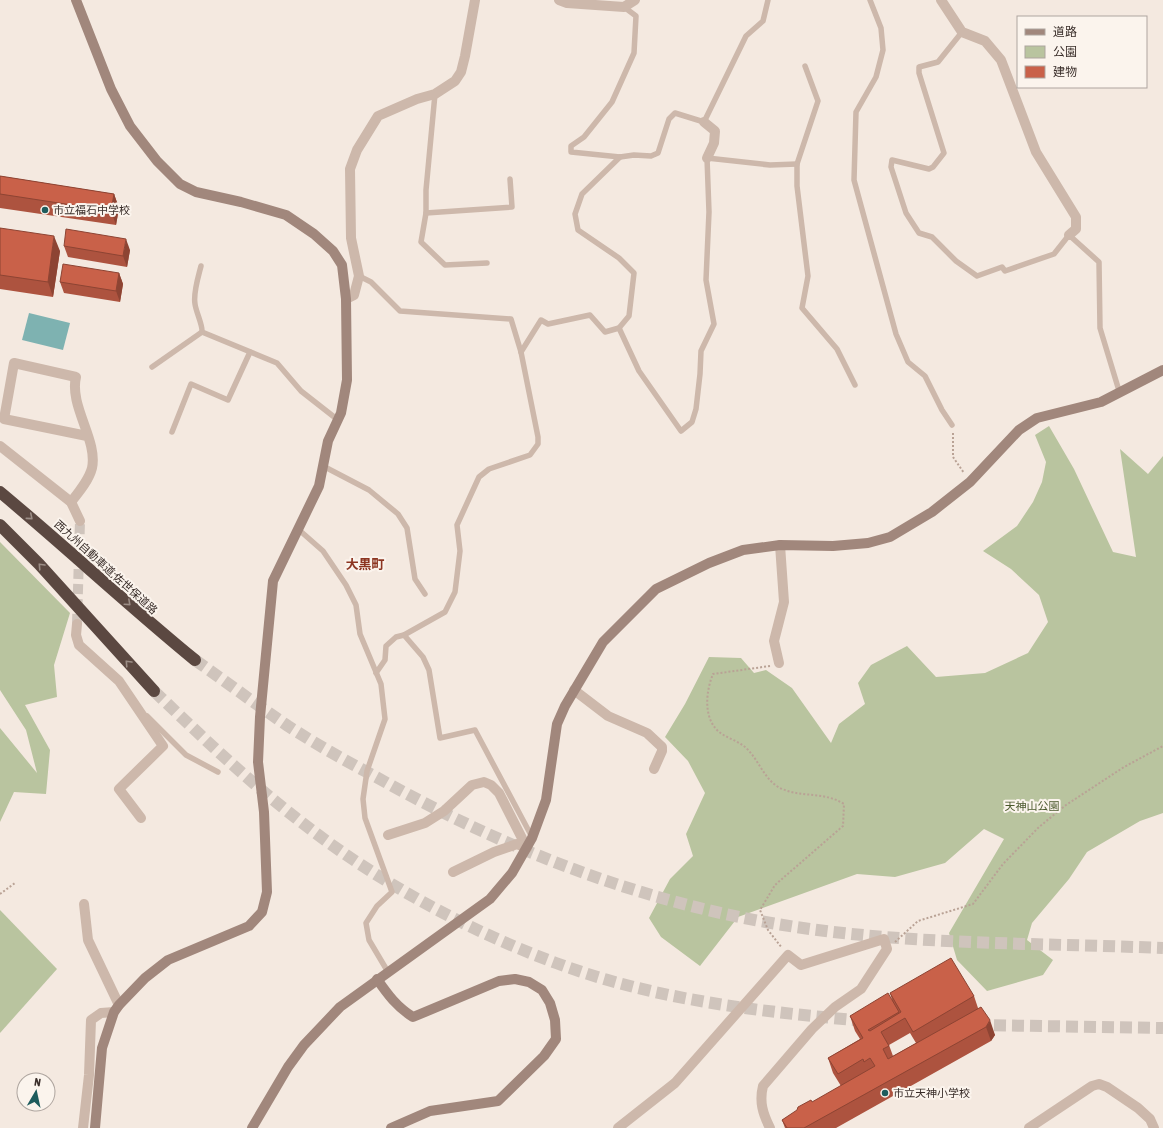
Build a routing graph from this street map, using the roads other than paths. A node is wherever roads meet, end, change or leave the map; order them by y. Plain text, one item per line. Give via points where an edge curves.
1 (76, 0) edge
2 (475, 0) edge
3 (560, 0) edge
4 (635, 0) edge
5 (768, 0) edge
6 (870, 0) edge
7 (941, 0) edge
8 (624, 7) junction
9 (962, 32) junction
10 (805, 66) dead end
11 (435, 94) junction
12 (704, 122) junction
13 (620, 157) junction
14 (707, 158) junction
15 (797, 164) junction
16 (510, 179) dead end
17 (426, 213) junction
18 (1069, 235) junction
19 (487, 263) dead end
20 (200, 266) dead end
21 (359, 276) junction
22 (346, 299) junction
23 (619, 328) junction
24 (202, 332) junction
25 (250, 352) junction
26 (521, 352) junction
27 (152, 368) dead end
28 (1163, 370) edge
29 (855, 385) dead end
30 (1120, 394) junction
31 (338, 420) junction
32 (952, 425) road end
33 (172, 432) dead end
34 (87, 436) junction
35 (0, 446) edge
36 (323, 466) junction
37 (0, 492) edge
38 (71, 502) junction
39 (80, 521) tunnel mouth
40 (0, 525) edge
41 (298, 529) junction
42 (780, 545) junction
43 (425, 594) dead end
44 (77, 624) tunnel mouth
45 (404, 635) junction
46 (195, 660) tunnel mouth
47 (780, 664) road end
48 (376, 673) junction
49 (574, 690) junction
50 (154, 691) tunnel mouth
51 (137, 708) junction
52 (654, 769) dead end
53 (218, 772) dead end
54 (141, 818) dead end
55 (388, 834) dead end
56 (532, 838) junction
57 (527, 848) junction
58 (453, 872) dead end
59 (84, 904) dead end
60 (388, 972) junction
61 (377, 979) junction
62 (117, 1008) junction
63 (83, 1128) edge
64 (95, 1128) edge
65 (252, 1128) edge
66 (391, 1128) edge
67 (618, 1128) edge
68 (770, 1128) edge
69 (1029, 1128) edge
70 (1154, 1128) edge

1 - 22 street via 111,89 130,126 157,161 180,184 196,192 286,215 314,234 334,251 342,265
2 - 11 street via 461,72 455,81
3 - 8 street via 568,3
4 - 8 street
5 - 12 lane via 763,20 746,36
6 - 32 lane via 881,28 883,50 876,77 856,112 854,180 896,334 908,362 925,376
7 - 9 street
8 - 13 lane via 636,16 634,53 612,102 584,136 571,146 571,152
9 - 18 street via 985,41 1001,60 1036,152 1076,217 1076,230
9 - 18 lane via 938,62 919,67 944,153 929,169 892,160 906,212 919,233 932,237 956,261 977,276 1002,267 1005,271 1054,254
10 - 15 lane via 818,101
11 - 17 lane
11 - 21 street via 378,116 357,150 350,169 350,223
12 - 13 lane via 675,113 670,119 658,153 651,156
12 - 14 street via 714,132 714,143
13 - 23 lane via 582,194 575,214 578,230 619,258 634,273 628,316
14 - 15 lane via 770,165
14 - 23 lane via 709,212 706,280 714,324 701,350 696,409 692,422 681,431 639,371
15 - 29 lane via 797,186 808,276 802,308 837,349
16 - 17 lane via 512,207
17 - 19 lane via 421,242 445,265
18 - 30 lane via 1099,262 1100,328
20 - 24 lane via 194,302
21 - 22 street via 354,295
21 - 26 lane via 371,282 400,311 511,319
22 - 31 street via 347,380
23 - 26 lane via 605,332 590,315 548,324 541,320
24 - 25 lane
24 - 27 lane
25 - 31 lane via 277,363 301,391
25 - 33 lane via 228,400 191,384
26 - 45 lane via 538,444 530,455 489,469 479,477 457,525 460,551 455,592 445,612
28 - 30 street
30 - 42 street via 1101,402 1037,418 1020,430 970,482 932,512 890,537 868,543 833,546
31 - 36 street via 328,441
34 - 34 street via 75,394 76,377 14,363 4,419
34 - 38 street via 92,452 92,467 86,482
35 - 38 street
36 - 41 street via 318,486
36 - 43 lane via 369,490 398,514 407,528 415,579
37 -> 46 highway, 西九州自動車道;佐世保道路
38 - 39 street
50 -> 40 highway via 39,564
41 - 48 lane via 323,551 346,584 356,605 360,634
41 - 62 street via 272,581 258,762 264,812 267,892 262,912 249,926 168,960
42 - 47 street via 784,602 774,641
42 - 49 street via 744,550 708,563 656,589 603,642
44 - 51 street via 76,635 79,645 119,681
45 - 48 lane via 396,637 386,646 384,660
45 - 56 lane via 423,657 429,670 440,738 475,730
48 - 60 lane via 382,684 385,719 367,771 363,799 365,818 392,892 377,906 366,924 369,940
49 - 52 street via 608,716 647,733 662,746
49 - 56 street via 557,724 546,800
51 - 53 lane via 186,755
51 - 54 street via 164,746 119,789
55 - 57 street via 425,823 444,811 472,785 484,782 499,793
56 - 57 street
57 - 58 street via 517,844
57 - 60 street via 512,873 490,899
59 - 62 street via 88,940
60 - 61 street
61 - 65 street via 340,1007 304,1045
61 - 66 street via 390,998 413,1017 499,981 515,979 529,982 542,990 550,1003 555,1020 556,1039 544,1056 498,1101 430,1110
62 - 63 street via 101,1013 91,1020 89,1076
62 - 64 street via 102,1048
67 - 68 street via 675,1083 788,955 801,965 884,939 887,949 861,989 835,1007 812,1029 763,1086 760,1098
69 - 70 street via 1092,1086 1099,1084 1138,1108 1150,1119

